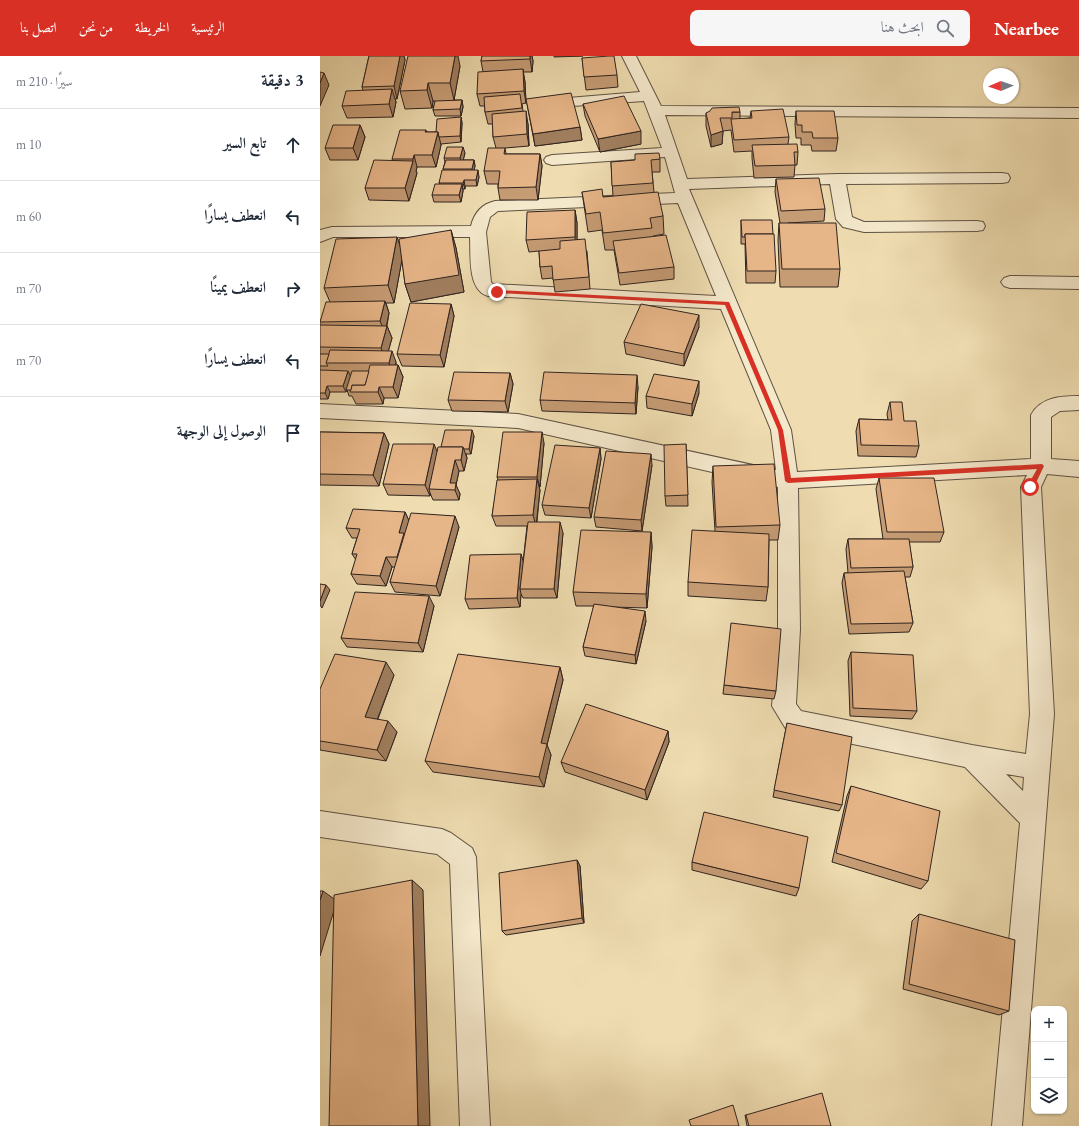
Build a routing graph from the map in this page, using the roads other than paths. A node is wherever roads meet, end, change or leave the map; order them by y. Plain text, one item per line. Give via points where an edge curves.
1 (630, 56) edge
2 (652, 103) junction
3 (542, 104) edge
4 (1079, 113) edge
5 (671, 152) junction
6 (552, 160) dead end
7 (1002, 178) dead end
8 (837, 179) junction
9 (683, 191) junction
10 (977, 226) dead end
11 (478, 232) junction
12 (320, 236) edge
13 (1010, 282) dead end
14 (1079, 283) edge
15 (727, 303) junction
16 (1079, 403) edge
17 (320, 411) edge
18 (1042, 466) junction
19 (1079, 469) edge
20 (788, 481) junction
21 (972, 757) junction
22 (1037, 767) junction
23 (1033, 818) junction
24 (320, 824) edge
25 (475, 1126) edge
26 (1007, 1126) edge

1 - 2 street
2 - 3 street
2 - 4 street
2 - 5 street
5 - 6 street
5 - 9 street
7 - 8 street
8 - 9 street
8 - 10 street via 844,219 849,223 864,227
9 - 11 street via 495,206 480,217
9 - 15 street
11 - 12 street via 332,232
11 - 15 street via 482,283 488,290
13 - 14 street
15 - 20 street via 780,430
16 - 18 street via 1059,403 1040,415
17 - 20 street via 518,421
18 - 19 street
18 - 20 street
18 - 22 street via 1030,487 1042,714
20 - 21 street via 789,630 784,706 794,721
21 - 22 street
21 - 23 street
22 - 23 street
23 - 26 street
24 - 25 street via 442,842 463,857

